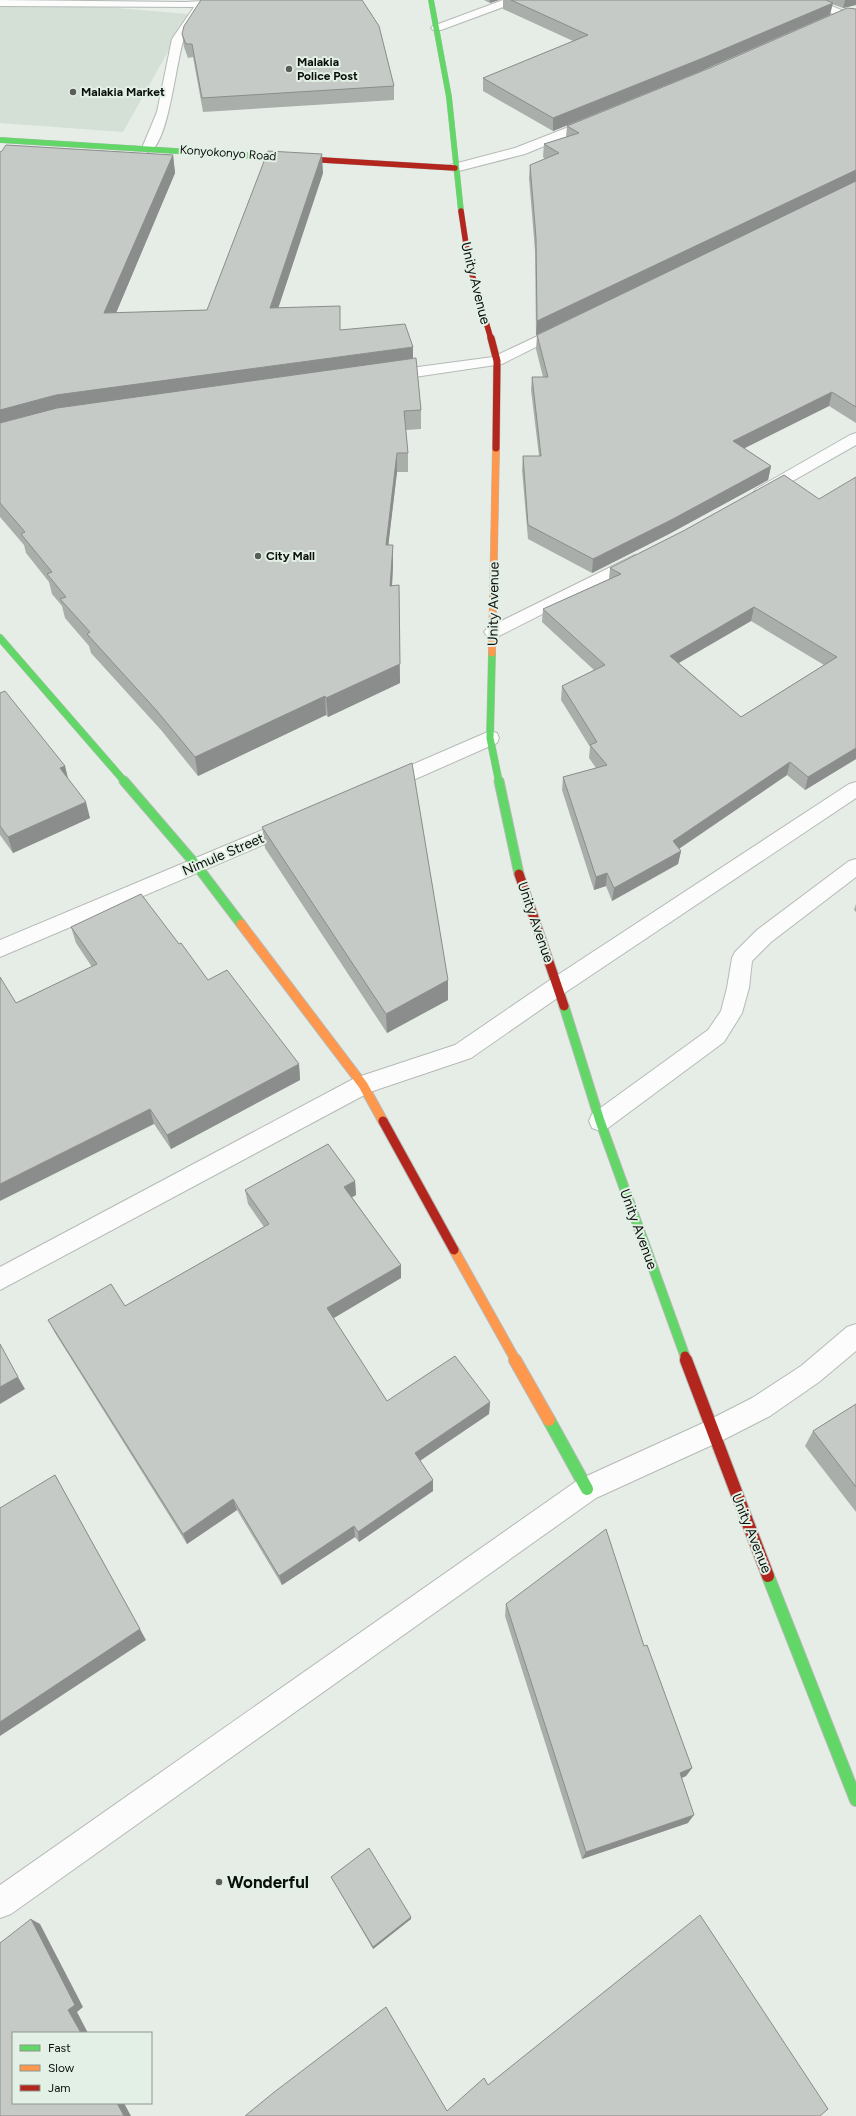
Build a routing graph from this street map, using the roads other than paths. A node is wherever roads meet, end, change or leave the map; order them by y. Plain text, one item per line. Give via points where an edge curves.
1 (217, 0) edge
2 (431, 0) edge
3 (513, 0) edge
4 (807, 0) edge
5 (0, 2) edge
6 (202, 3) junction
7 (852, 15) edge
8 (831, 22) edge
9 (437, 28) junction
10 (606, 116) edge
11 (0, 140) edge
12 (16, 141) junction
13 (148, 148) junction
14 (8, 154) edge
15 (455, 168) junction
16 (576, 322) edge
17 (497, 361) junction
18 (371, 378) edge
19 (856, 438) edge
20 (750, 498) edge
21 (646, 554) edge
22 (493, 632) junction
23 (0, 638) edge
24 (490, 738) junction
25 (856, 789) edge
26 (370, 791) edge
27 (306, 819) edge
28 (197, 866) junction
29 (856, 866) edge
30 (0, 948) edge
31 (558, 986) junction
32 (363, 1085) junction
33 (600, 1121) junction
34 (0, 1279) edge
35 (856, 1335) edge
36 (712, 1432) junction
37 (587, 1489) junction
38 (856, 1800) edge
39 (0, 1903) edge

1 - 6 street
2 - 9 main road, Unity Avenue
3 - 9 street
4 - 7 street
5 - 6 street via 185,5
6 - 13 street via 178,39 163,112
7 - 8 street
9 - 15 main road, Unity Avenue via 449,97
10 - 15 street via 520,151
11 - 12 main road, Konyokonyo Road
12 - 13 main road, Konyokonyo Road
12 - 14 street
13 - 15 main road, Konyokonyo Road
15 - 17 main road, Unity Avenue via 468,264
16 - 17 street
17 - 18 street
17 - 22 main road, Unity Avenue
19 - 20 street
21 - 22 street
22 - 24 main road, Unity Avenue
23 - 28 main road
24 - 26 street
24 - 31 main road, Unity Avenue via 520,875
25 - 31 street
27 - 28 street, Nimule Street
28 - 30 street, Nimule Street
28 - 32 main road
29 - 33 street via 764,936 742,958 731,1013 716,1036
31 - 32 street via 463,1052
31 - 33 main road, Unity Avenue
32 - 34 street
32 - 37 main road
33 - 36 main road, Unity Avenue
35 - 36 street via 810,1374 767,1403
36 - 37 street
36 - 38 main road, Unity Avenue
37 - 39 street

